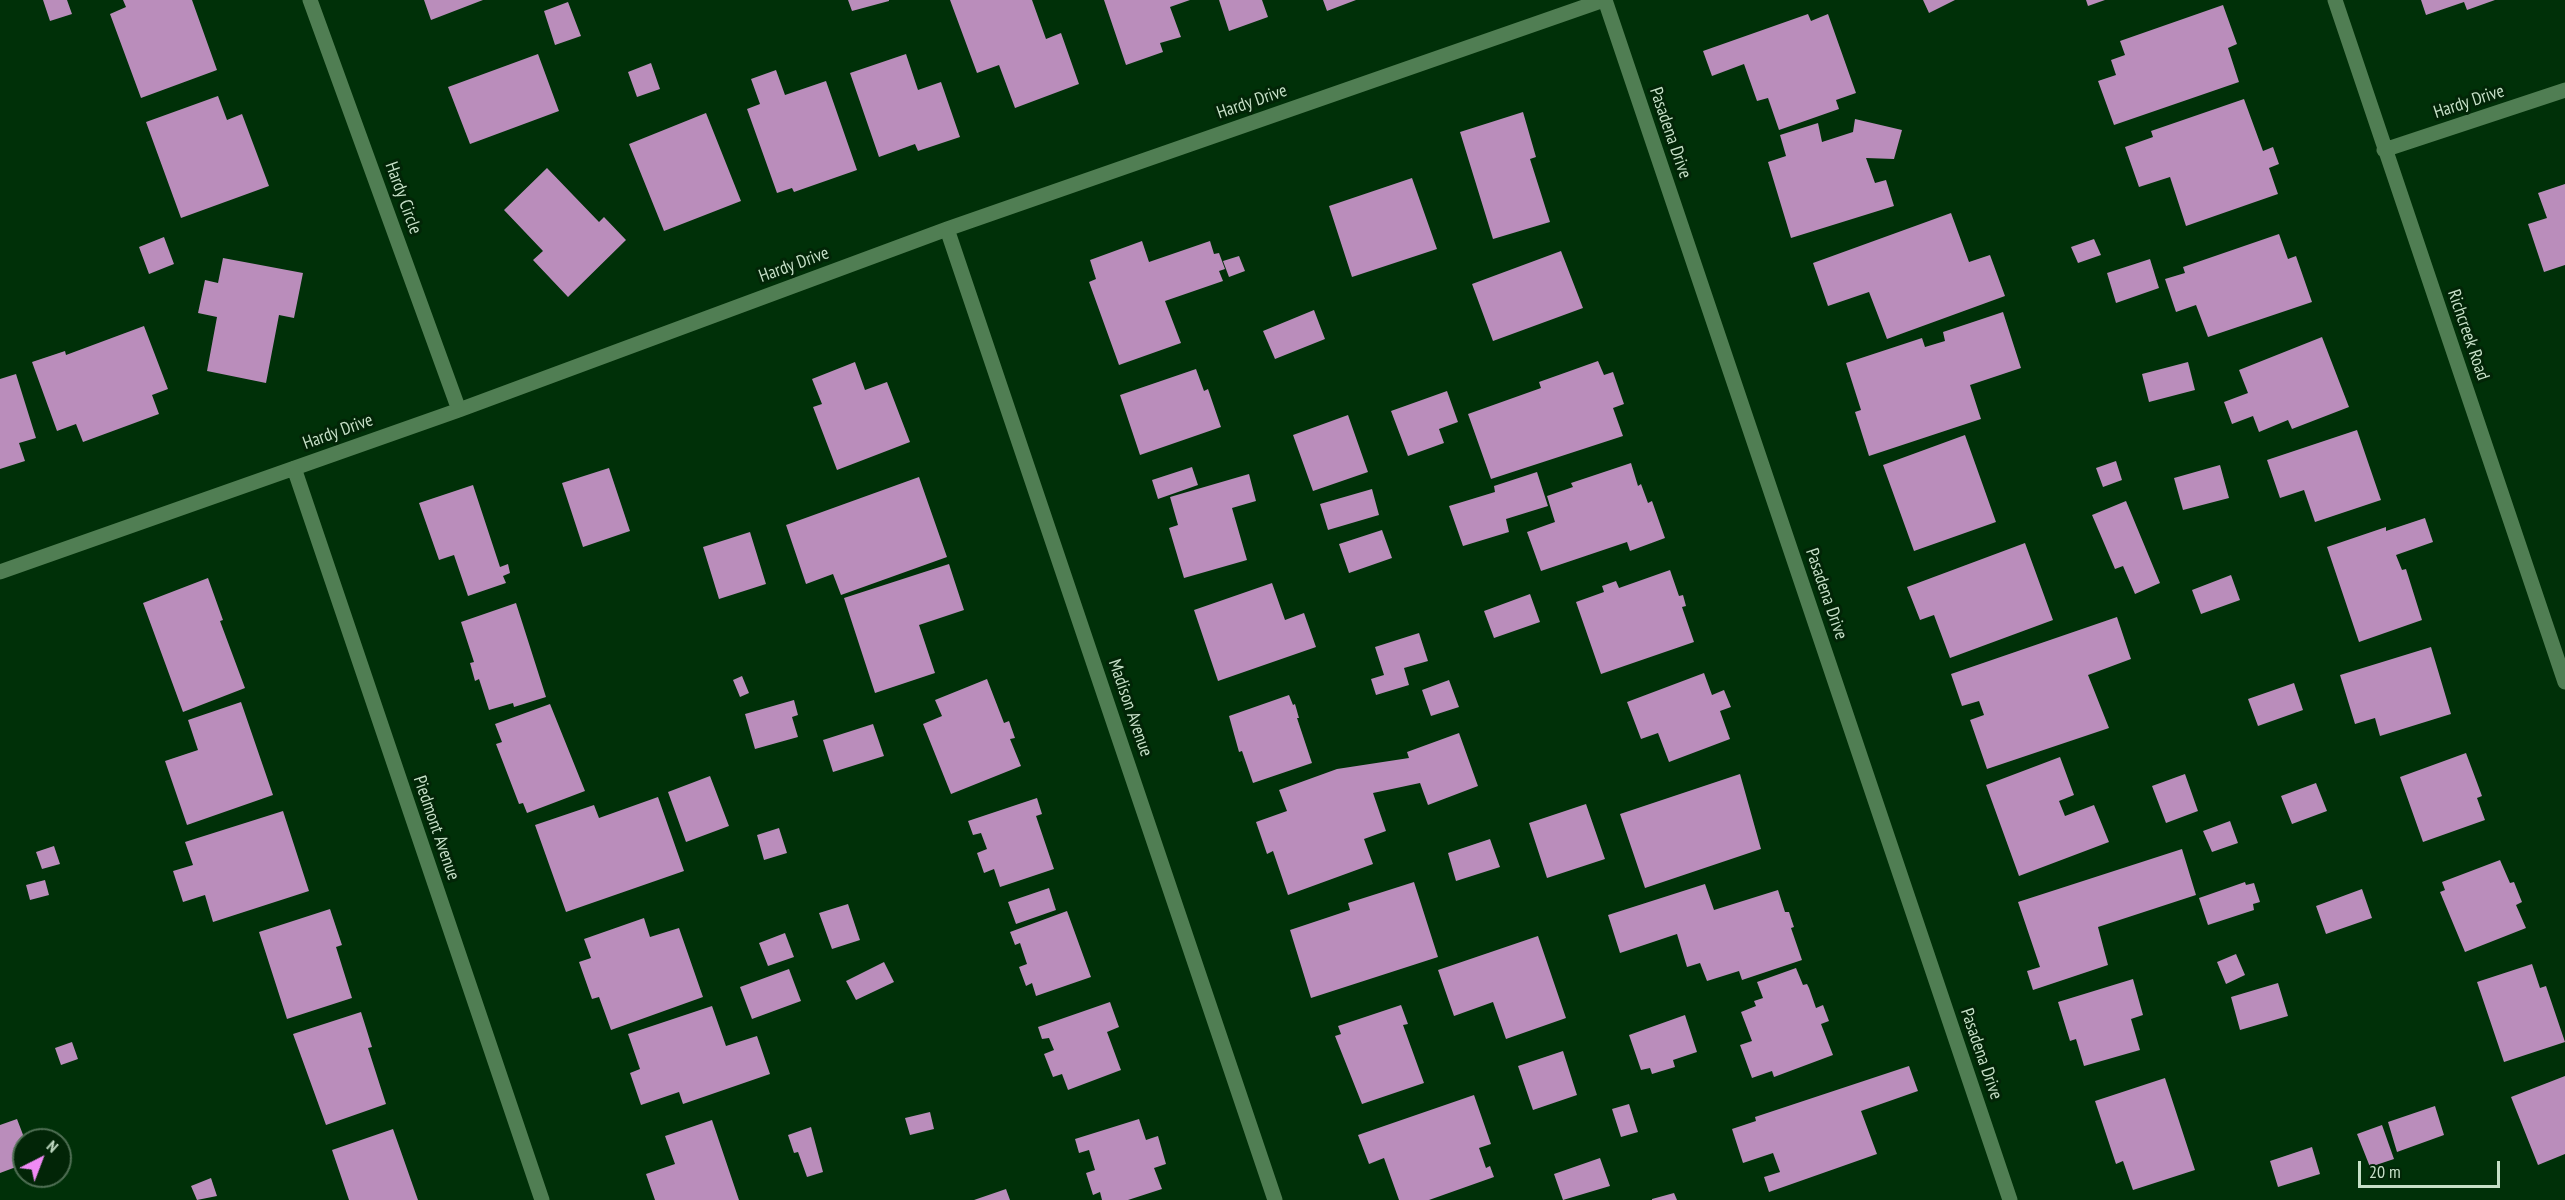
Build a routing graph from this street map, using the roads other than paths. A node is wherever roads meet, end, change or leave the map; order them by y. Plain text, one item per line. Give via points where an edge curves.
1 (310, 0) edge
2 (1604, 0) edge
3 (2335, 0) edge
4 (2565, 90) edge
5 (2384, 150) junction
6 (947, 229) junction
7 (459, 410) junction
8 (294, 468) junction
9 (0, 572) edge
10 (2565, 682) edge
11 (542, 1200) edge
12 (1275, 1200) edge
13 (2010, 1200) edge

1 - 7 street, Hardy Circle
2 - 6 street, Hardy Drive
2 - 13 street, Pasadena Drive
3 - 5 street, Richcreek Road
4 - 5 street, Hardy Drive
5 - 10 street, Richcreek Road
6 - 7 street, Hardy Drive
6 - 12 street, Madison Avenue
7 - 8 street, Hardy Drive
8 - 9 street, Hardy Drive
8 - 11 street, Piedmont Avenue

